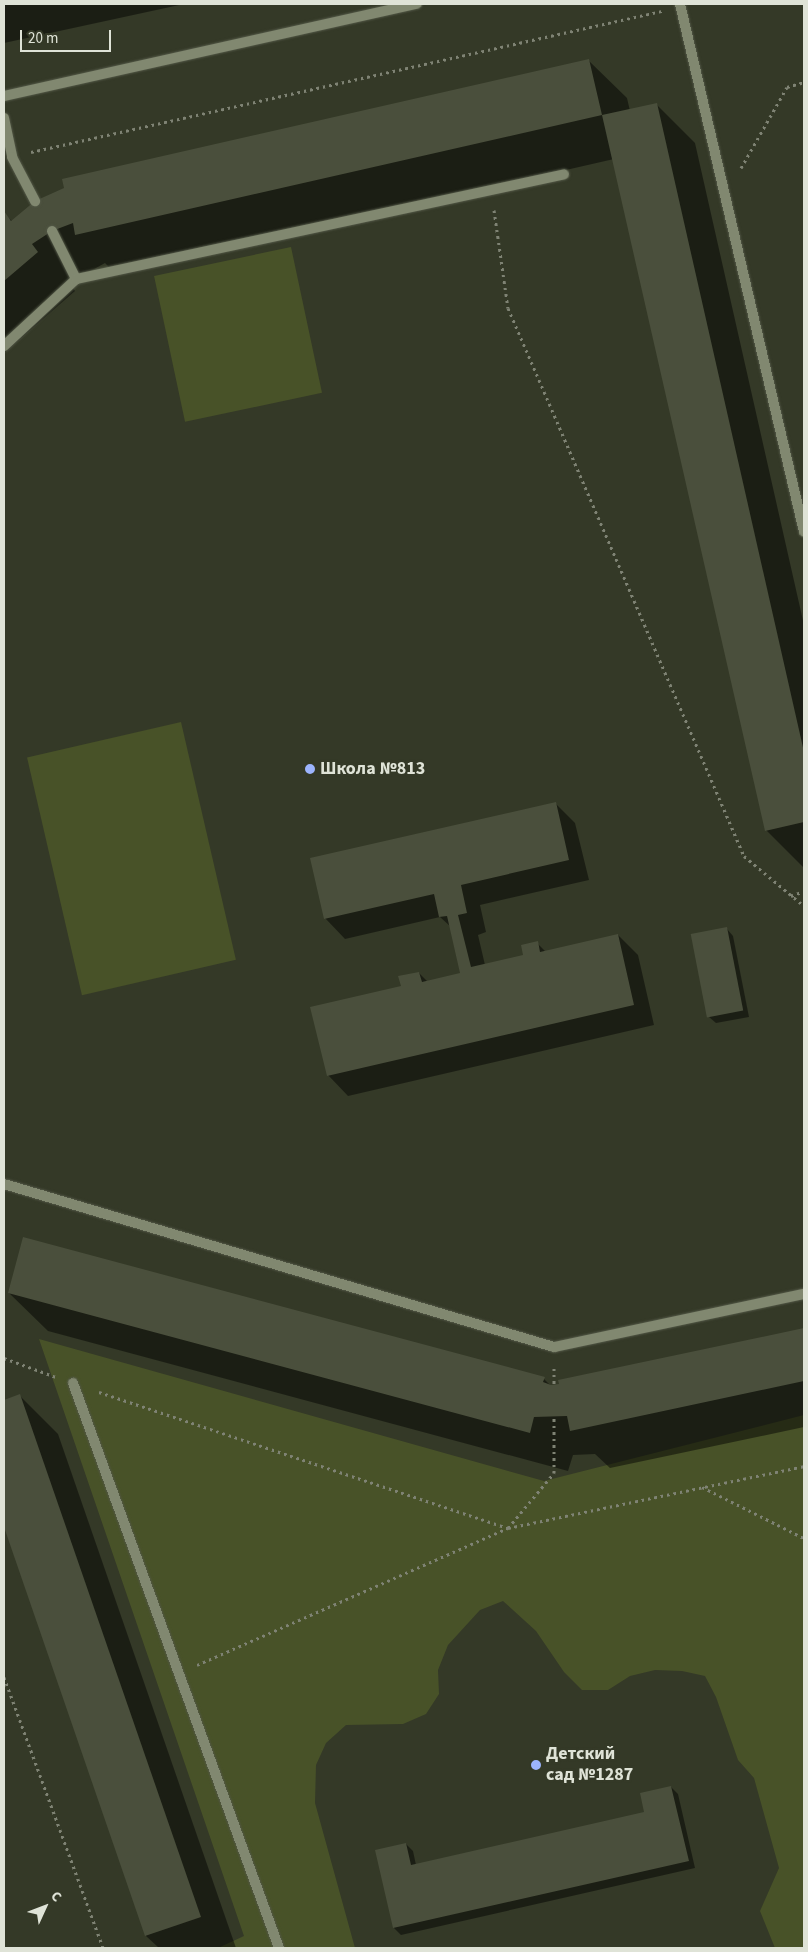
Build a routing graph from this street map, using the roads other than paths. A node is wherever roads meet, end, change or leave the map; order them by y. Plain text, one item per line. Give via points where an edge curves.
1 (417, 4) edge
2 (681, 5) edge
3 (4, 96) edge
4 (4, 118) edge
5 (564, 174) dead end
6 (35, 201) dead end
7 (52, 231) dead end
8 (76, 279) junction
9 (4, 346) edge
10 (804, 532) edge
11 (4, 1184) edge
12 (804, 1294) edge
13 (73, 1383) road end
14 (279, 1948) edge

1 - 3 street
2 - 10 street
4 - 6 street via 12,157
5 - 8 street
7 - 8 street
8 - 9 street
11 - 12 street via 554,1347
13 - 14 street

